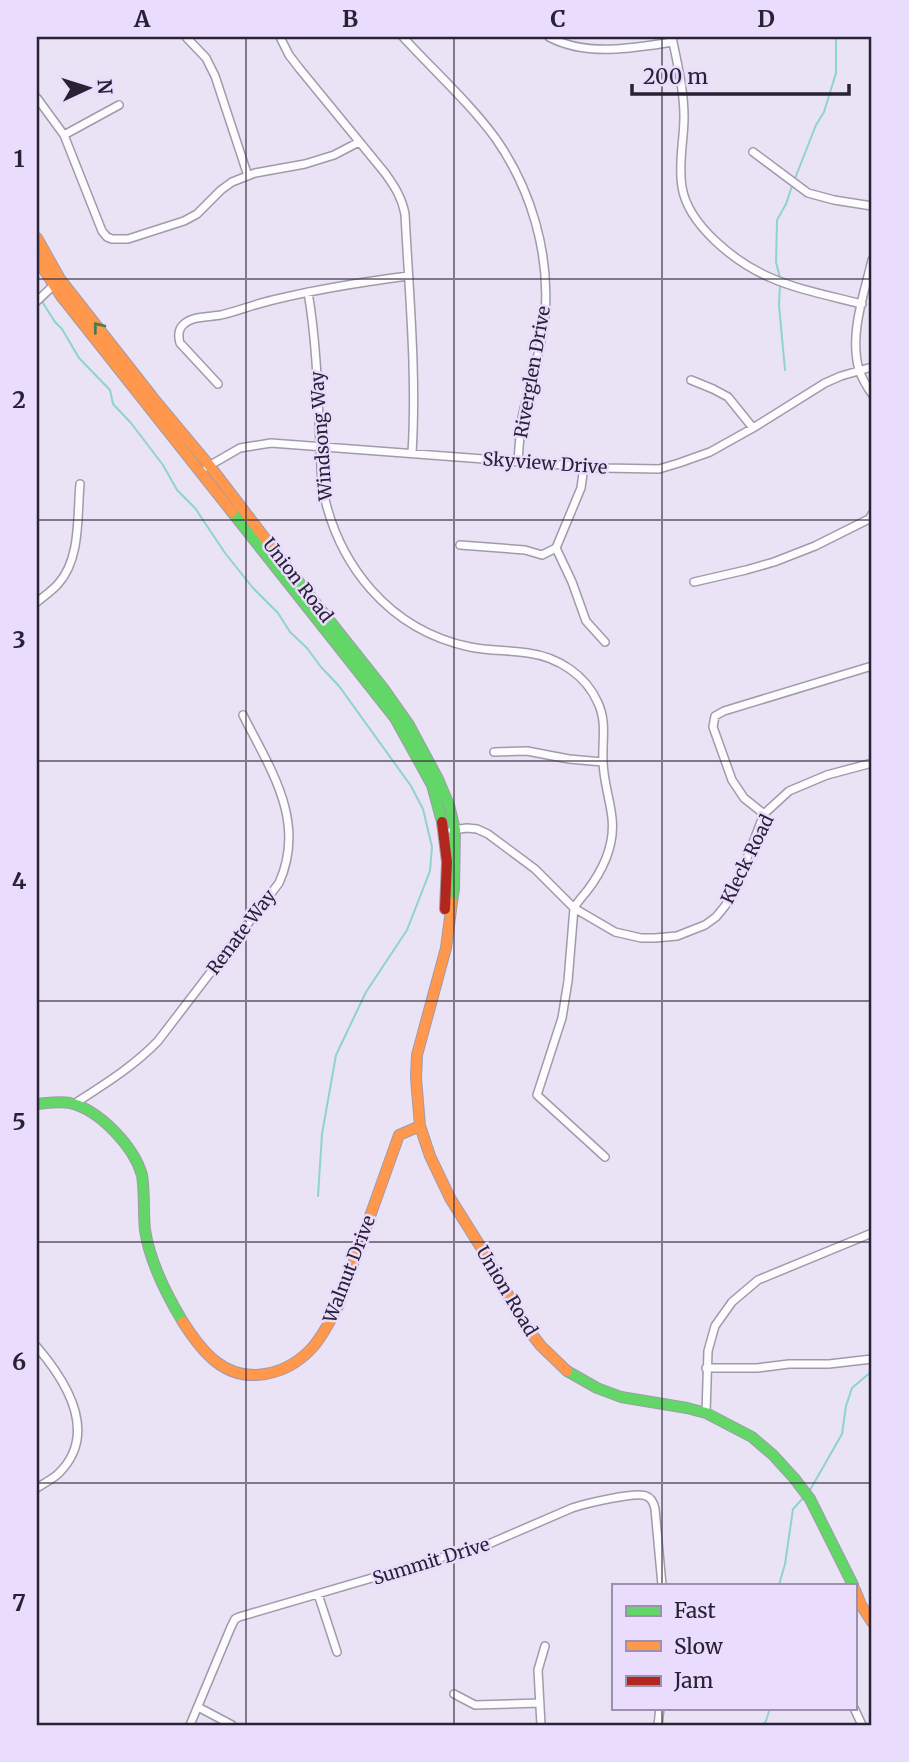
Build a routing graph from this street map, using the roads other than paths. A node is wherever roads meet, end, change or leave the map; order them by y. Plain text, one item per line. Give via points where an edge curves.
1 (186, 37) edge
2 (280, 37) edge
3 (403, 37) edge
4 (417, 37) edge
5 (549, 37) edge
6 (673, 39) edge
7 (409, 44) junction
8 (37, 98) edge
9 (119, 105) dead end
10 (64, 135) junction
11 (359, 142) junction
12 (753, 152) dead end
13 (248, 176) junction
14 (872, 206) edge
15 (37, 238) edge
16 (37, 259) edge
17 (872, 260) edge
18 (408, 276) junction
19 (57, 282) junction
20 (308, 292) junction
21 (37, 301) edge
22 (862, 304) junction
23 (872, 367) edge
24 (859, 371) junction
25 (691, 380) dead end
26 (218, 384) dead end
27 (872, 394) edge
28 (753, 428) junction
29 (319, 446) junction
30 (412, 453) junction
31 (517, 461) junction
32 (584, 466) junction
33 (205, 468) junction
34 (80, 484) dead end
35 (871, 519) edge
36 (460, 545) dead end
37 (556, 548) junction
38 (694, 582) dead end
39 (37, 602) edge
40 (605, 642) dead end
41 (872, 666) edge
42 (243, 715) dead end
43 (494, 752) dead end
44 (603, 762) junction
45 (872, 763) edge
46 (764, 814) junction
47 (450, 831) junction
48 (574, 908) junction
49 (37, 1104) edge
50 (74, 1104) junction
51 (420, 1126) junction
52 (605, 1157) dead end
53 (872, 1233) edge
54 (37, 1347) edge
55 (872, 1359) edge
56 (706, 1368) junction
57 (706, 1413) junction
58 (37, 1488) edge
59 (662, 1584) edge
60 (852, 1584) edge
61 (856, 1591) edge
62 (318, 1594) junction
63 (867, 1605) edge
64 (872, 1622) edge
65 (545, 1646) dead end
66 (337, 1652) dead end
67 (454, 1693) dead end
68 (539, 1703) junction
69 (198, 1707) junction
70 (190, 1725) edge
71 (232, 1725) edge
72 (541, 1725) edge

1 - 13 street via 206,58 215,76
2 - 11 street via 289,55
3 - 7 street, Riverglen Drive
4 - 7 street
5 - 6 street via 572,47 604,50
6 - 22 street via 684,99 682,188 695,217 723,247 767,276
7 - 31 street, Riverglen Drive via 495,137 519,178 537,226 545,312
8 - 10 street
9 - 10 street
10 - 13 street via 102,232 112,239 128,239 184,221 232,182
11 - 13 street via 305,164
11 - 18 street via 391,181 403,204
12 - 14 street via 808,193
15 - 19 main road, Union Road
16 - 19 main road, Union Road
17 - 22 street
18 - 20 street
18 - 30 street
19 - 21 street
19 - 33 main road, Union Road
20 - 26 street via 183,324 178,332 180,344
20 - 29 street, Windsong Way
22 - 24 street via 856,327
23 - 24 street, Skyview Drive
24 - 27 street
24 - 28 street, Skyview Drive via 825,383
25 - 28 street via 728,397
28 - 32 street, Skyview Drive via 710,452 659,469
29 - 30 street, Skyview Drive
29 - 33 street, Skyview Drive via 271,443 240,448
29 - 44 street, Windsong Way via 332,528 356,573 404,619 450,642 544,656 570,669 585,683 604,719
30 - 31 street, Skyview Drive
31 - 32 street, Skyview Drive
32 - 37 street via 581,488
33 - 47 main road, Union Road via 397,707 438,779 449,805
34 - 39 street via 72,558 59,583
35 - 38 street via 774,562
36 - 37 street via 542,555
37 - 40 street via 586,621
41 - 46 street via 715,716 713,726 733,780 744,798
42 - 50 street, Renate Way via 283,794 289,827 286,868 158,1041
43 - 44 street via 527,751
44 - 48 street, Windsong Way via 611,839 598,875
45 - 46 street, Kleck Road via 789,791
46 - 48 street, Kleck Road via 734,892 705,925 677,936 640,938 615,932
47 - 48 street, Kleck Road via 477,829 488,834 535,869
47 - 51 main road, Union Road via 454,888 450,926 417,1055
48 - 52 street via 562,1018 537,1096
49 - 50 main road
50 - 51 main road, Walnut Drive via 117,1134 137,1160 142,1170 148,1246 169,1298 191,1333 213,1360 251,1377 288,1369 327,1327 341,1301 399,1135
51 - 57 main road, Union Road via 450,1198 527,1328 564,1370 621,1397
53 - 56 street via 758,1280 732,1302 715,1326
54 - 58 street via 69,1392 78,1431 67,1464
55 - 56 street
56 - 57 street
57 - 60 main road, Union Road via 751,1437 794,1478 810,1499
59 - 62 street, Summit Drive via 655,1509 642,1494 579,1506 491,1543
61 - 63 main road, Union Road
62 - 66 street
62 - 69 street, Summit Drive via 235,1619
63 - 64 main road, Union Road
65 - 68 street via 538,1670
67 - 68 street via 475,1705
68 - 72 street
69 - 70 street, Summit Drive
69 - 71 street

